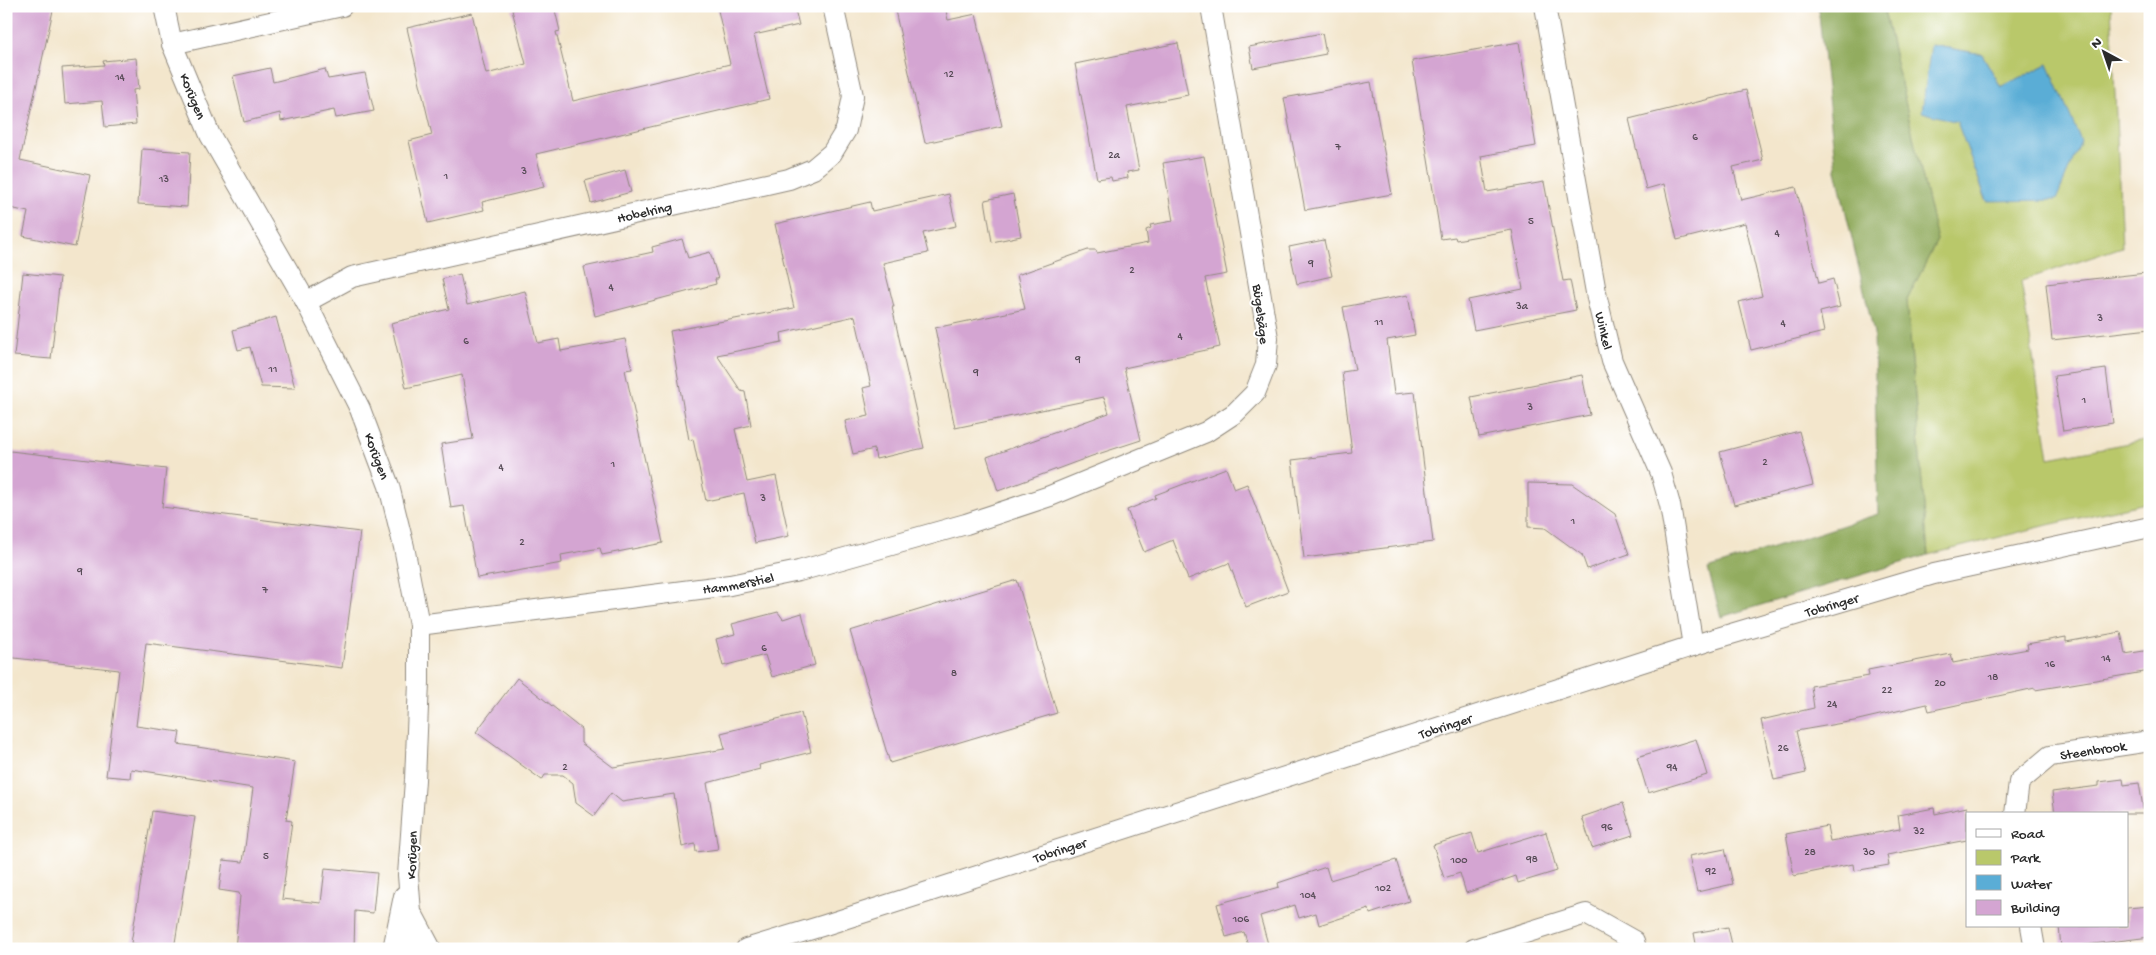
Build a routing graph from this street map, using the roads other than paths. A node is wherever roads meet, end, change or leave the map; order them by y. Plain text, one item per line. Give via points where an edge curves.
1 (164, 6) edge
2 (342, 6) edge
3 (832, 6) edge
4 (1211, 6) edge
5 (1545, 6) edge
6 (172, 44) junction
7 (306, 302) junction
8 (1050, 496) joint
9 (2150, 527) edge
10 (419, 625) junction
11 (1693, 646) junction
12 (2150, 741) edge
13 (2015, 812) edge
14 (408, 875) junction
15 (412, 913) junction
16 (2031, 928) edge
17 (393, 949) edge
18 (414, 949) edge
19 (431, 949) edge
20 (746, 949) edge
21 (1474, 949) edge
22 (1636, 949) edge
23 (2035, 949) edge

1 - 6 street, Korügen
2 - 6 street
3 - 7 street, Hobelring via 853,96 846,130 832,153 813,169 789,179 352,277
4 - 8 street, Bügelsäge via 1268,338 1266,365 1255,393 1235,413 1206,432
5 - 11 street, Winkel via 1597,298 1612,361 1664,481
6 - 7 street, Korügen via 210,135
7 - 10 street, Korügen via 360,408 389,486
8 - 10 street, Hammerstiel via 966,524 800,571 730,585
9 - 11 street, Tobringer via 1934,574
10 - 14 street, Korügen via 416,770
11 - 20 street, Tobringer
12 - 13 street, Steenbrook via 2050,756 2019,782
14 - 15 street, Korügen
14 - 17 street
15 - 18 street, Korügen
15 - 19 street
16 - 23 street
21 - 22 street via 1586,914 1634,941

